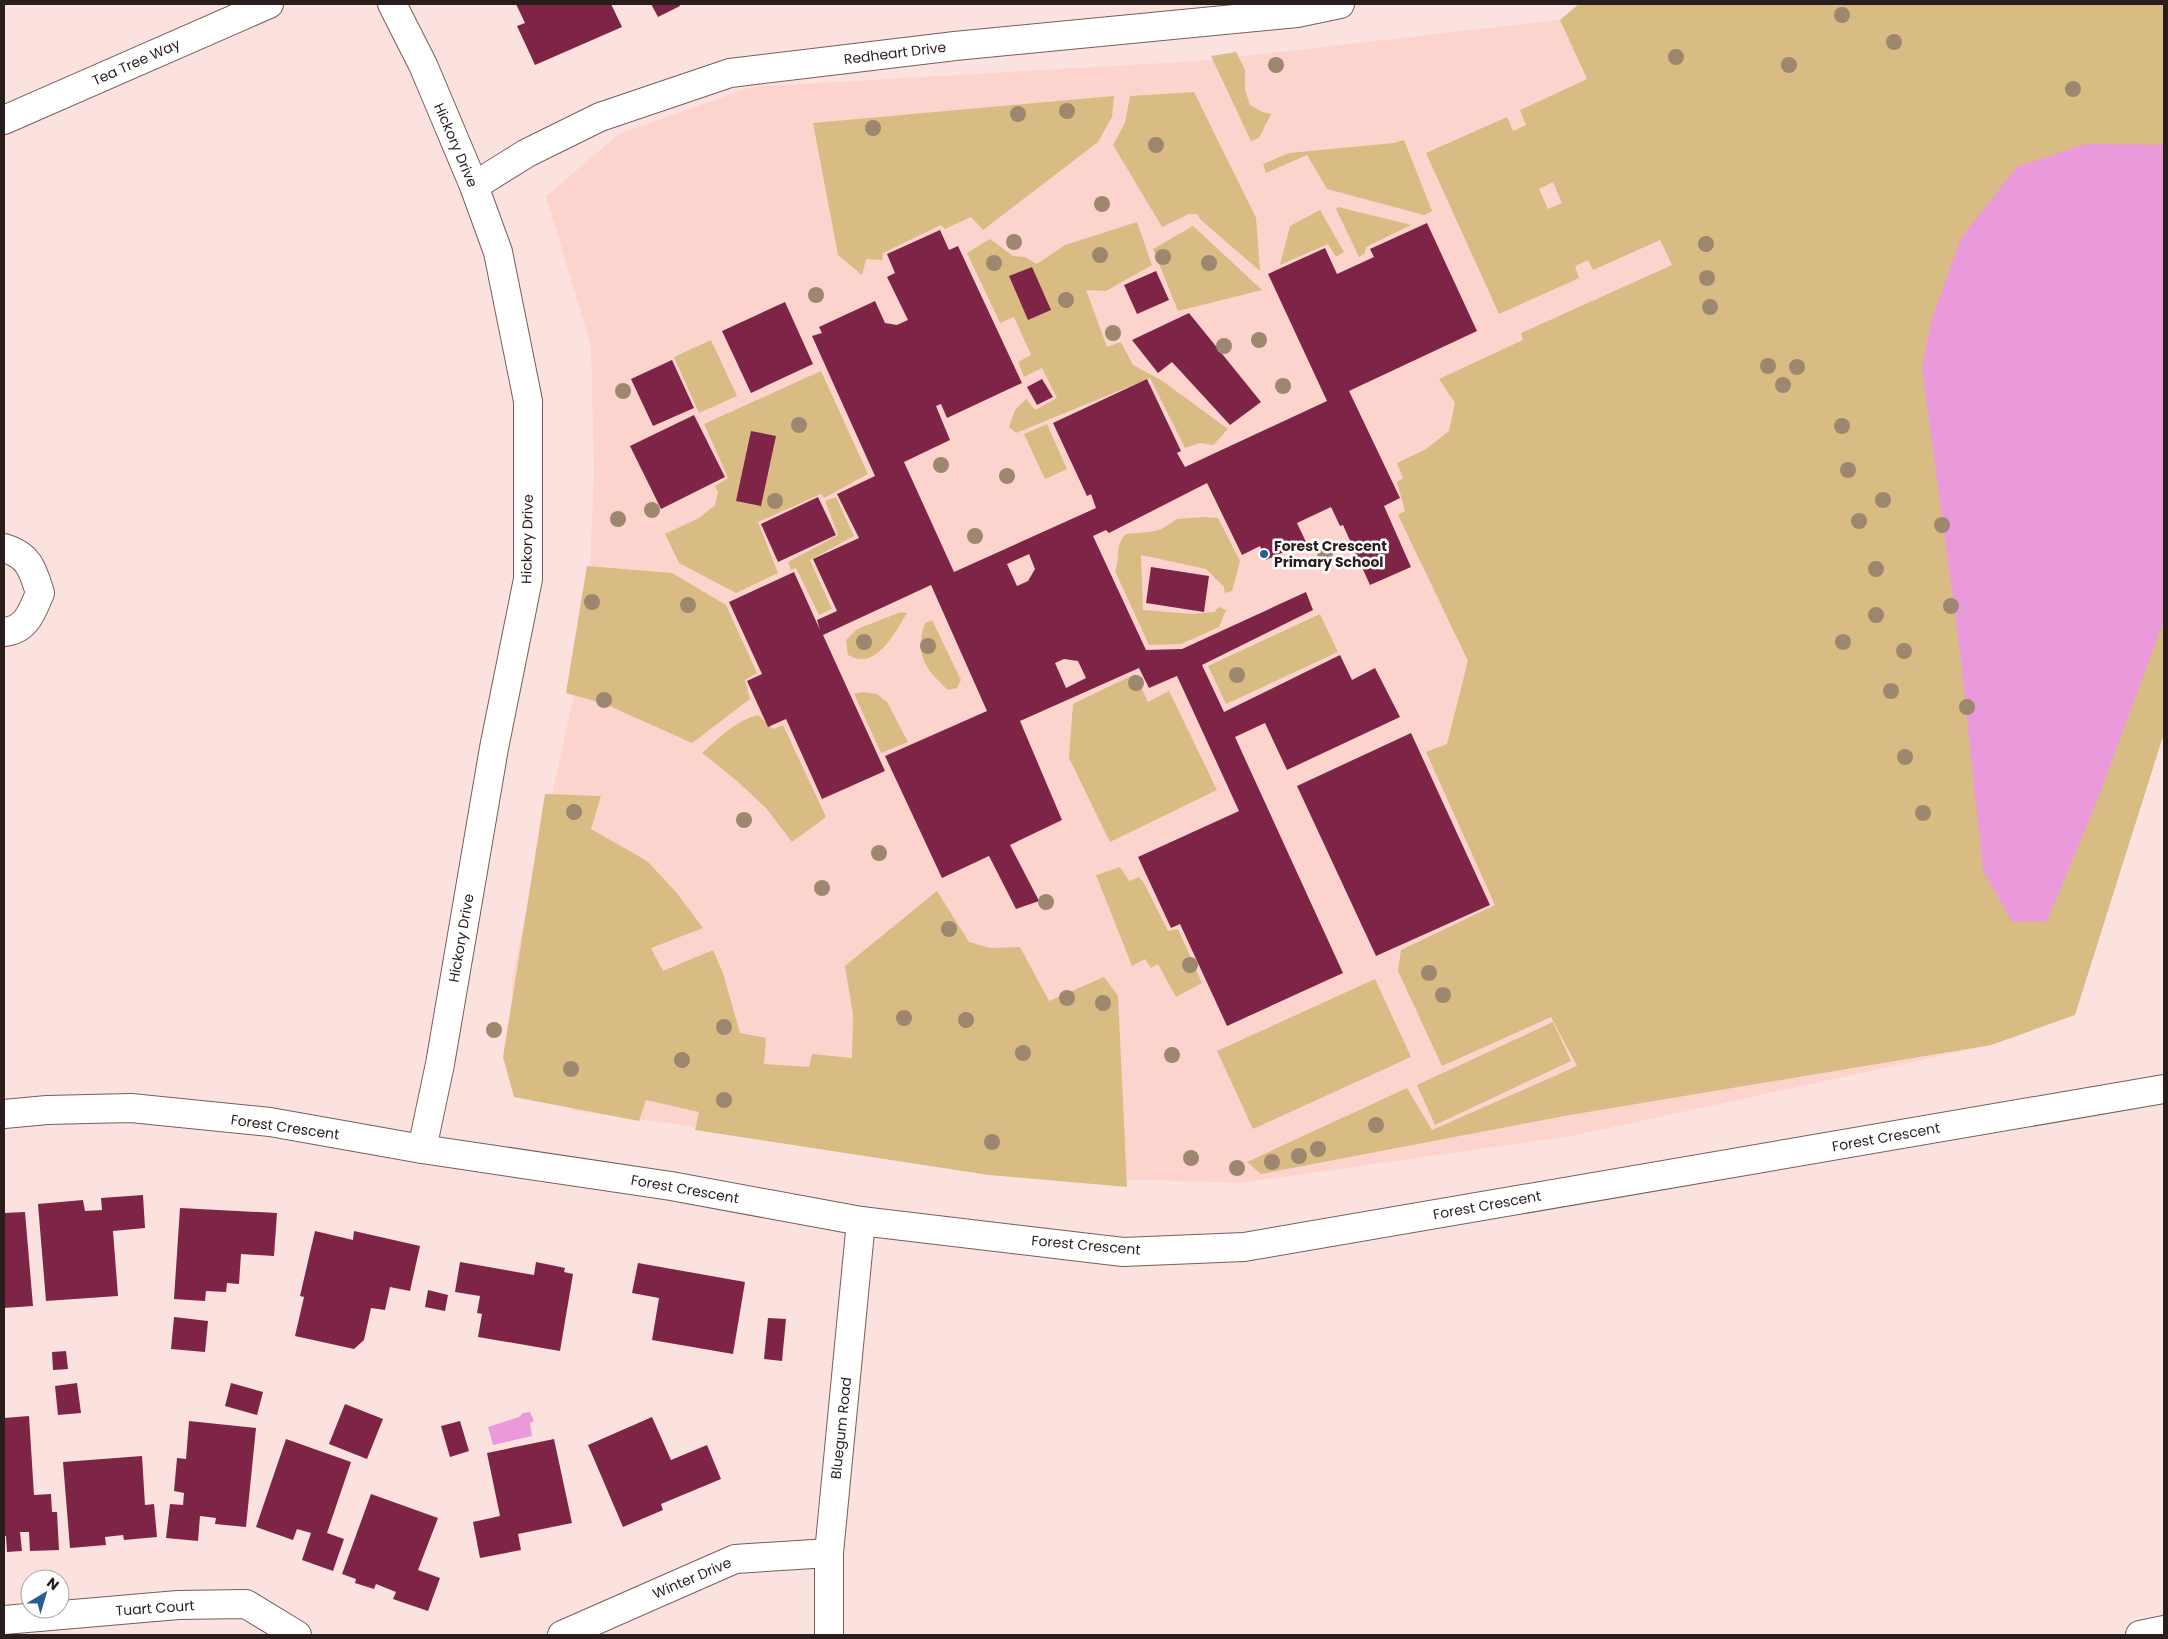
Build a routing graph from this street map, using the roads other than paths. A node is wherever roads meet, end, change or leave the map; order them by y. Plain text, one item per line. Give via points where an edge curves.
1 (268, 4) edge
2 (392, 4) edge
3 (1340, 4) edge
4 (4, 120) edge
5 (474, 186) junction
6 (4, 548) edge
7 (4, 632) edge
8 (2164, 1089) edge
9 (4, 1114) edge
10 (422, 1149) junction
11 (862, 1221) junction
12 (829, 1553) junction
13 (4, 1620) edge
14 (2164, 1630) edge
15 (297, 1635) edge
16 (562, 1635) edge
17 (829, 1635) edge
18 (2140, 1635) edge

1 - 4 street, Tea Tree Way
2 - 5 street, Hickory Drive via 423,65
3 - 5 street, Redheart Drive via 1289,14 955,46 730,73 600,117 527,153
5 - 10 street, Hickory Drive via 498,252 528,402 528,579 494,748
6 - 7 street via 19,553 32,567 40,593 26,623
8 - 11 street, Forest Crescent via 1244,1247 1123,1252
9 - 10 street, Forest Crescent via 131,1108 270,1122
10 - 11 street, Forest Crescent via 671,1186
11 - 12 street, Bluegum Road
12 - 16 street, Winter Drive via 735,1559
12 - 17 street, Bluegum Road
13 - 15 street, Tuart Court via 178,1605 246,1604
14 - 18 street

